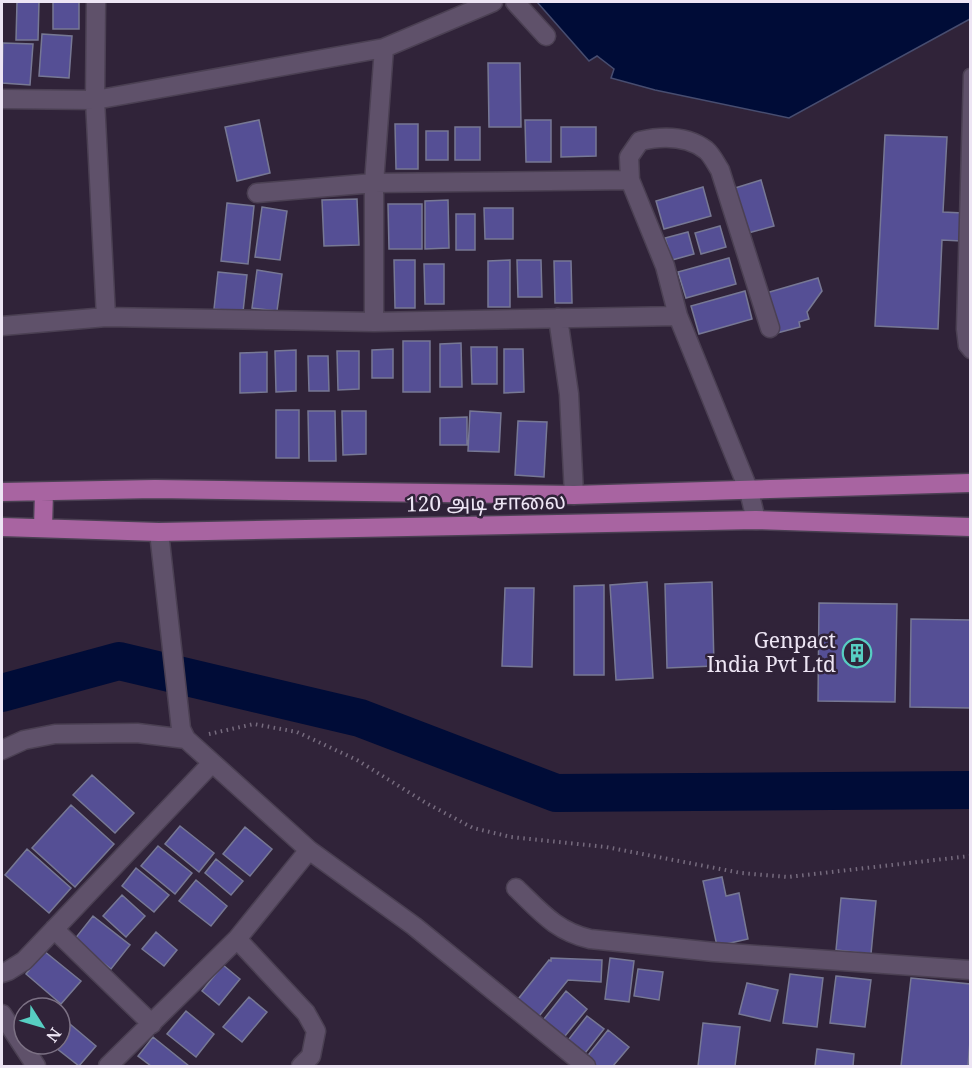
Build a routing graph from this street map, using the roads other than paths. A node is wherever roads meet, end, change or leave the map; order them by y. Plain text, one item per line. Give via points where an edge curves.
1 (96, 2) edge
2 (493, 2) edge
3 (515, 2) edge
4 (546, 36) dead end
5 (384, 48) junction
6 (970, 75) edge
7 (2, 99) edge
8 (95, 100) junction
9 (630, 180) junction
10 (374, 183) junction
11 (257, 193) dead end
12 (968, 214) edge
13 (678, 316) junction
14 (106, 317) junction
15 (558, 318) junction
16 (374, 322) junction
17 (2, 326) edge
18 (770, 328) dead end
19 (970, 352) edge
20 (970, 483) edge
21 (749, 491) junction
22 (2, 492) edge
23 (44, 492) junction
24 (574, 495) junction
25 (756, 520) junction
26 (2, 527) edge
27 (970, 527) edge
28 (43, 528) junction
29 (159, 532) junction
30 (183, 734) junction
31 (2, 750) edge
32 (211, 764) junction
33 (309, 850) junction
34 (516, 888) dead end
35 (54, 929) junction
36 (237, 939) junction
37 (970, 970) edge
38 (2, 973) edge
39 (2, 1014) edge
40 (152, 1024) junction
41 (36, 1066) edge
42 (108, 1066) edge
43 (301, 1066) edge
44 (586, 1066) edge

1 - 8 street
2 - 5 street
3 - 4 street
5 - 8 street
5 - 10 street
6 - 12 lane
7 - 8 street
8 - 14 street
9 - 10 street
9 - 13 street via 665,266
9 - 18 street via 629,157 640,141 680,138 707,151 720,171
10 - 11 street
10 - 16 street
12 - 19 lane via 963,329 965,346
13 - 15 street
13 - 21 street
14 - 16 street
14 - 17 street
15 - 16 street
15 - 24 street via 568,394
20 - 21 main road, 120 அடி சாலை
21 - 24 main road, 120 அடி சாலை
21 - 25 street
22 - 23 main road, 120 அடி சாலை
23 - 24 main road, 120 அடி சாலை via 155,489
23 - 28 main road
25 - 27 main road, 120 அடி சாலை
25 - 29 main road, 120 அடி சாலை
26 - 28 main road, 120 அடி சாலை
28 - 29 main road, 120 அடி சாலை
29 - 30 street
30 - 31 street via 55,734 24,740
30 - 32 street
32 - 33 street
32 - 35 street
33 - 36 street
33 - 44 street via 414,926
34 - 37 street via 552,922 572,935 590,939
35 - 38 street via 24,961
35 - 40 street
36 - 40 street
36 - 43 street via 306,1013 316,1031 311,1056
39 - 41 street
40 - 42 street

